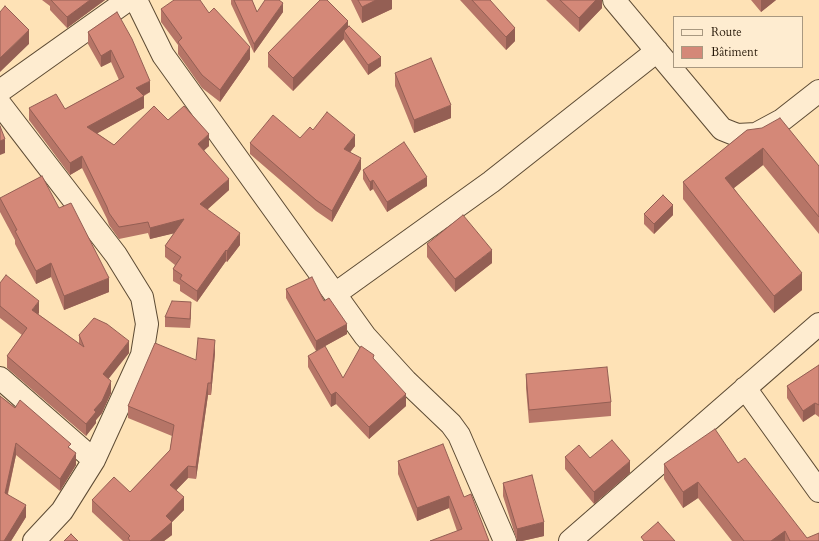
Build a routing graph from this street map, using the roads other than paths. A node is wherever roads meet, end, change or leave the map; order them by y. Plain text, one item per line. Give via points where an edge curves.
1 (128, 0) edge
2 (136, 0) edge
3 (614, 0) edge
4 (657, 51) junction
5 (0, 91) edge
6 (819, 91) edge
7 (0, 104) edge
8 (335, 294) junction
9 (819, 324) edge
10 (0, 378) edge
11 (745, 388) junction
12 (94, 460) junction
13 (819, 491) edge
14 (34, 541) edge
15 (506, 541) edge
16 (570, 541) edge

1 - 5 street
2 - 8 street via 163,55
3 - 4 street
4 - 6 street via 722,129 737,135 756,134 782,120
4 - 8 street via 491,182
7 - 12 street via 116,255 142,297 147,324 142,355
8 - 15 street via 370,342 451,424 459,436
9 - 11 street
10 - 12 street
11 - 13 street
11 - 16 street
12 - 14 street via 62,511

